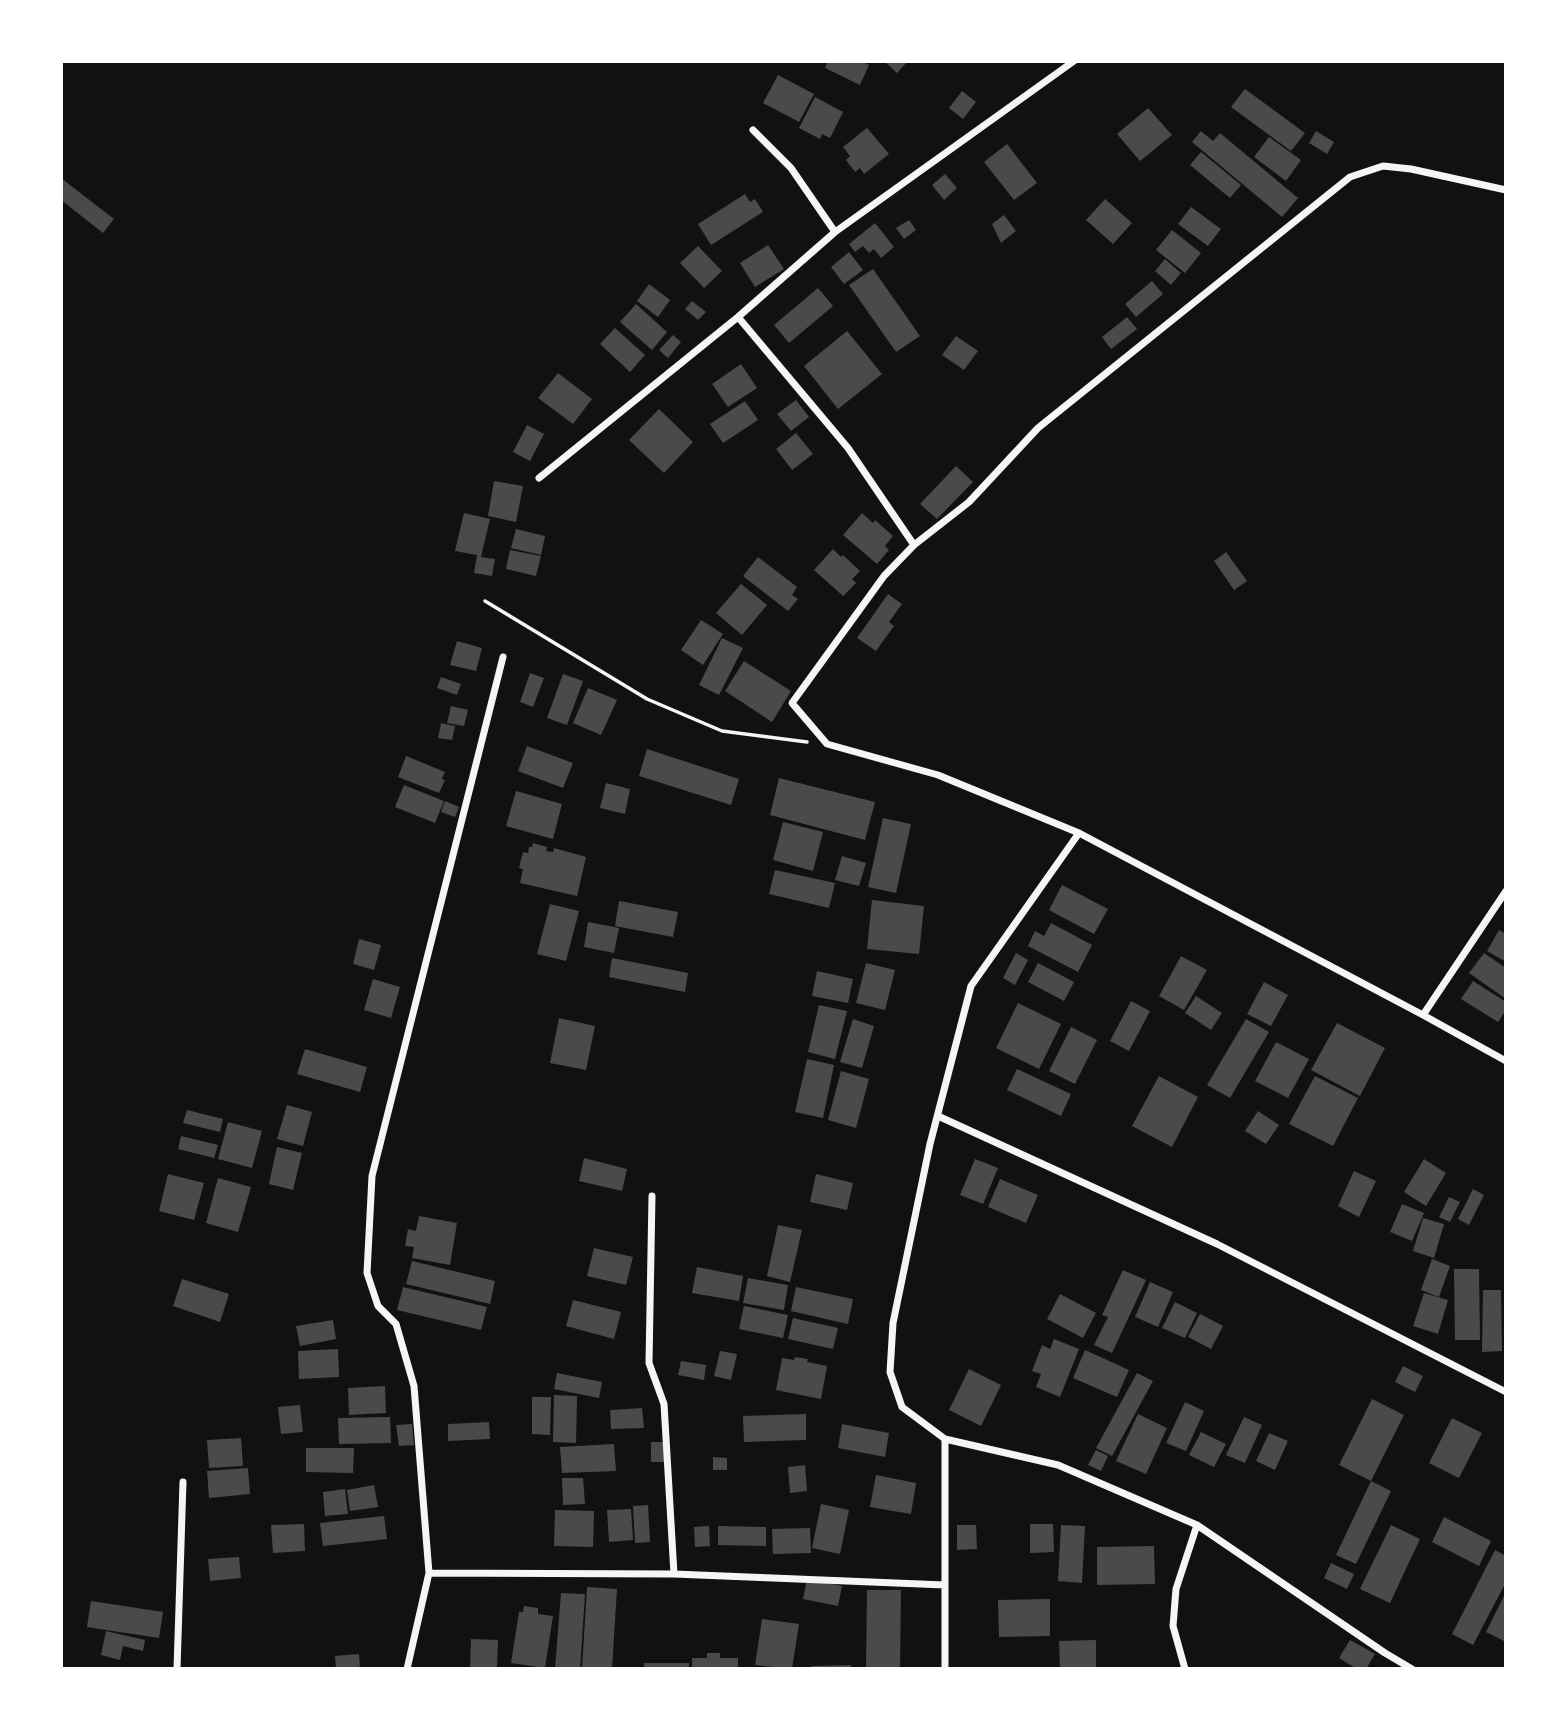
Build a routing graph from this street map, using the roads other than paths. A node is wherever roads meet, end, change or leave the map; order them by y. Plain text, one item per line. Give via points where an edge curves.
1 (1074, 61) edge
2 (753, 130) dead end
3 (1506, 190) edge
4 (835, 232) junction
5 (737, 317) junction
6 (539, 478) dead end
7 (914, 545) junction
8 (503, 657) dead end
9 (1079, 833) junction
10 (1506, 891) edge
11 (1423, 1015) junction
12 (1506, 1061) edge
13 (938, 1116) junction
14 (652, 1196) dead end
15 (1506, 1392) edge
16 (945, 1439) junction
17 (183, 1482) dead end
18 (1196, 1525) junction
19 (429, 1573) junction
20 (674, 1574) junction
21 (945, 1585) junction
22 (177, 1669) edge
23 (407, 1669) edge
24 (945, 1669) edge
25 (1185, 1669) edge
26 (1412, 1669) edge

1 - 4 street
2 - 4 street via 791,169
3 - 7 street via 1384,166 1350,177 1038,428 969,502
4 - 5 street
5 - 6 street
5 - 7 street via 848,448
7 - 9 street via 884,576 792,704 827,744 938,775
8 - 19 street via 372,1175 367,1273 378,1306 396,1324 414,1386
9 - 11 street
9 - 13 street via 971,986
10 - 11 street
11 - 12 street
13 - 15 street via 1217,1244
13 - 16 street via 893,1323 890,1372 902,1407
14 - 20 street via 649,1363 664,1404
16 - 18 street via 1058,1465
16 - 21 street
17 - 22 street
18 - 25 street via 1176,1589 1172,1626
18 - 26 street
19 - 20 street
19 - 23 street
20 - 21 street
21 - 24 street

